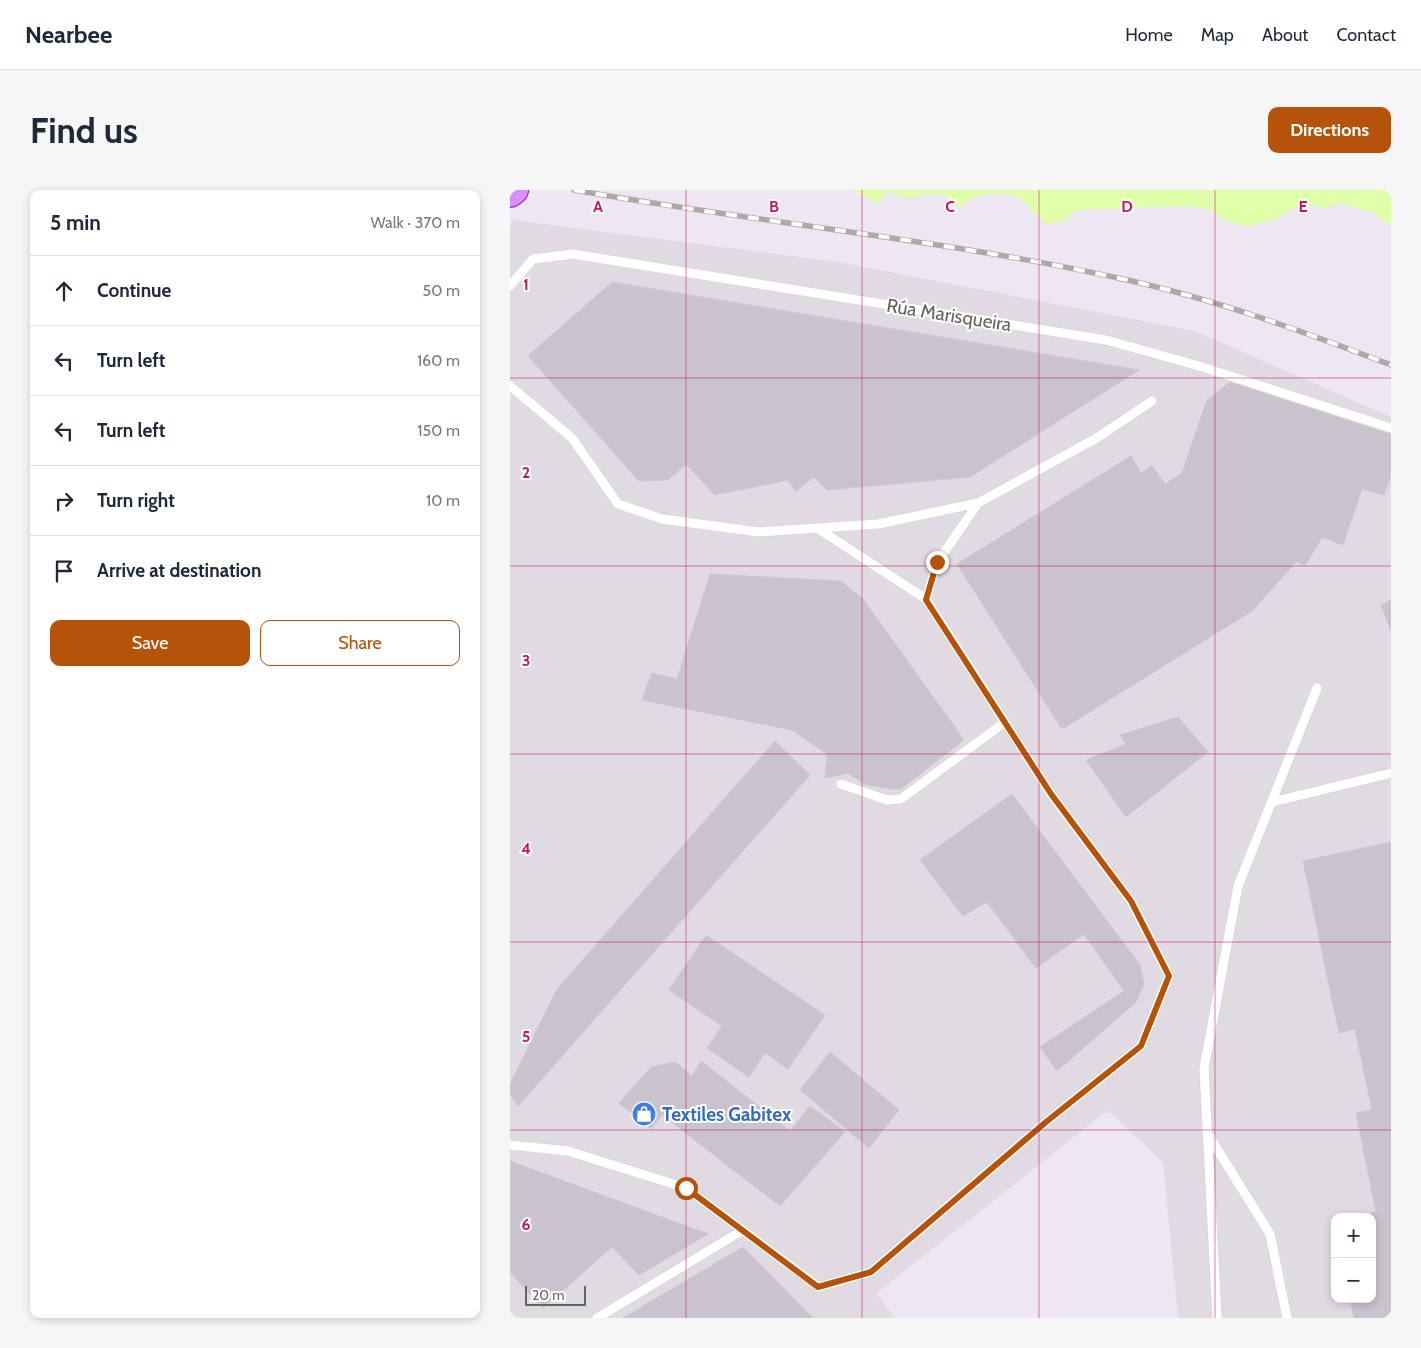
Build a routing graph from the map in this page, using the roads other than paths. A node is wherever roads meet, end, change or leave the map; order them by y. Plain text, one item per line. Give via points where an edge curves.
1 (514, 190) edge
2 (510, 193) edge
3 (510, 286) edge
4 (510, 386) edge
5 (1152, 401) dead end
6 (1391, 428) edge
7 (978, 503) junction
8 (817, 528) junction
9 (926, 600) junction
10 (1317, 688) dead end
11 (1005, 722) junction
12 (1391, 773) edge
13 (841, 784) dead end
14 (1272, 802) junction
15 (1207, 1134) junction
16 (510, 1146) edge
17 (743, 1230) junction
18 (597, 1318) edge
19 (1217, 1318) edge
20 (1287, 1318) edge

1 - 2 highway
3 - 6 lane, Rúa Marisqueira via 533,259 573,254 1106,340 1199,366
4 - 8 lane via 572,438 618,504 662,519 759,532
5 - 7 lane via 1095,439
7 - 8 lane via 878,524
7 - 9 lane via 937,562
8 - 9 lane
9 - 11 lane
10 - 14 lane
11 - 13 lane via 902,799 887,800
11 - 17 lane via 1051,794 1131,901 1169,976 1141,1046 1046,1122 871,1272 818,1287
12 - 14 lane
14 - 15 lane via 1238,886 1204,1068
15 - 19 lane
15 - 20 lane via 1270,1234
16 - 17 lane via 568,1151 686,1188
17 - 18 lane

